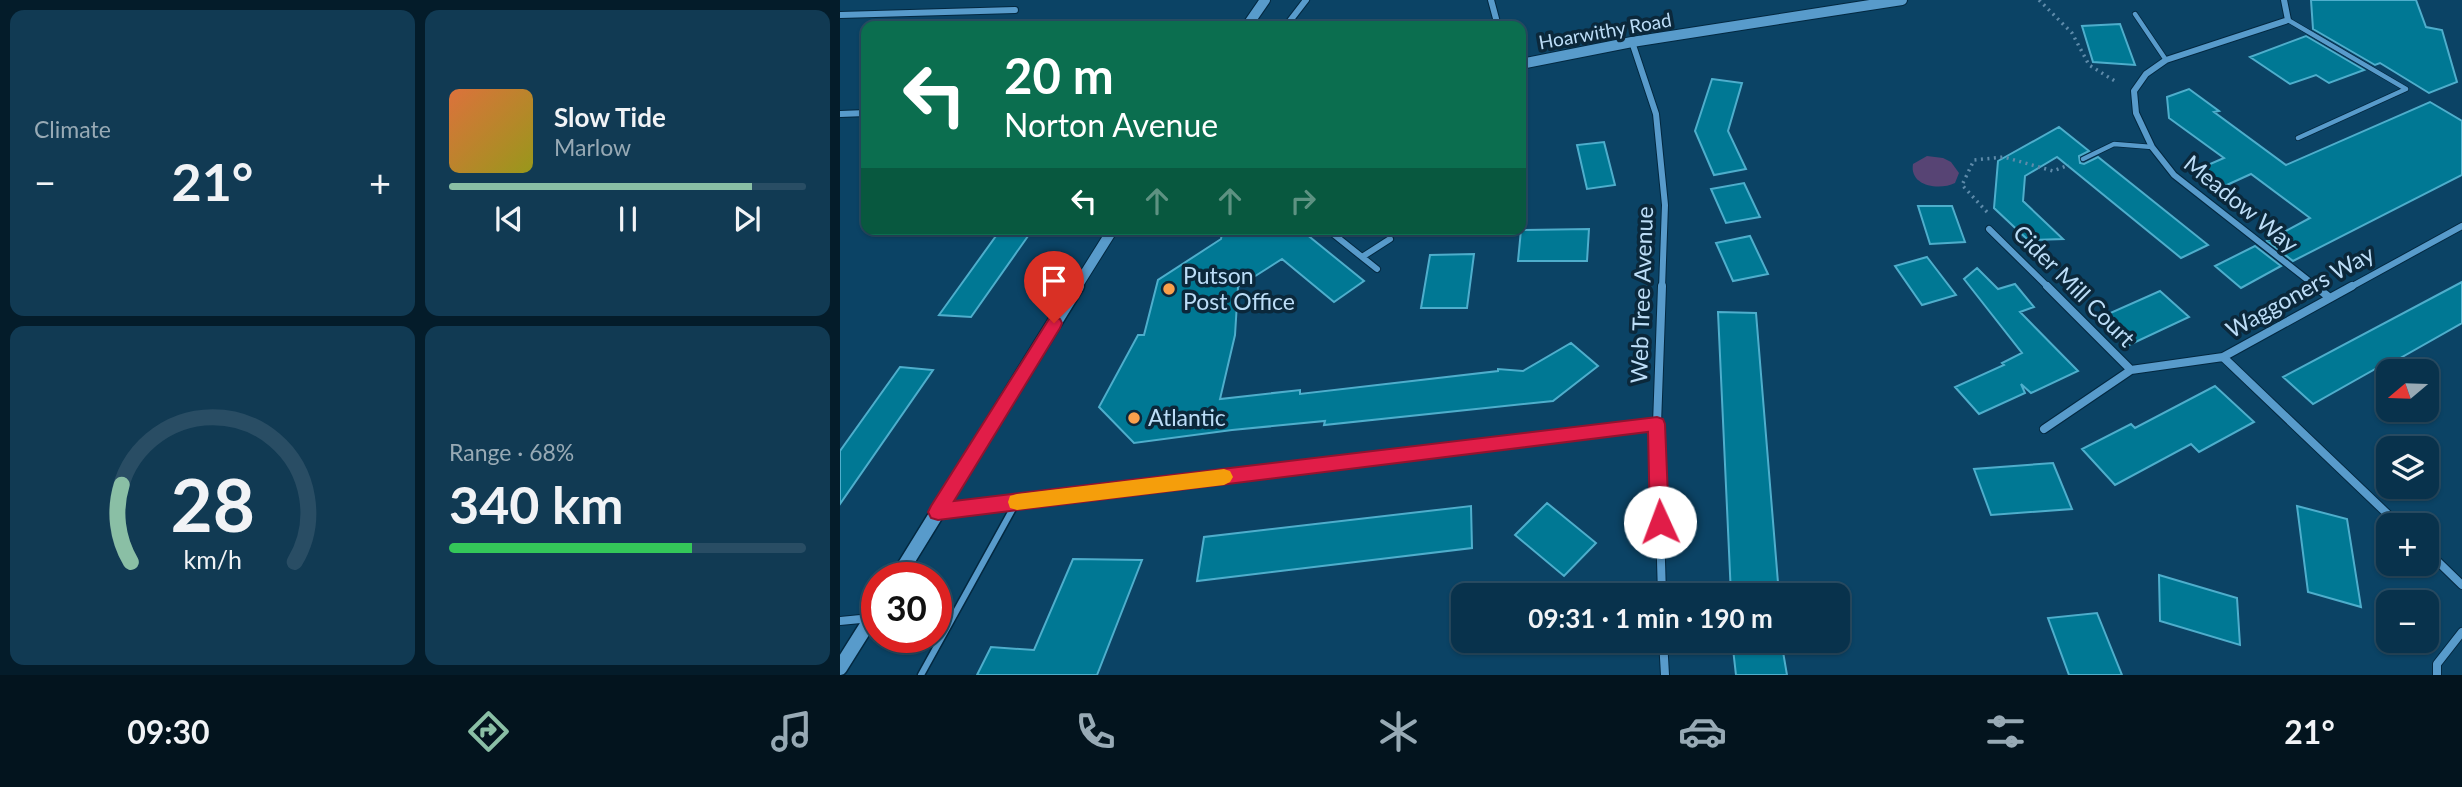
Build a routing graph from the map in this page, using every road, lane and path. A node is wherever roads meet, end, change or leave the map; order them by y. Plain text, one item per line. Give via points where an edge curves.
1 (1265, 0) edge
2 (1306, 0) edge
3 (1491, 0) edge
4 (1902, 0) edge
5 (2039, 0) edge
6 (2284, 0) edge
7 (1015, 10) dead end
8 (2135, 14) dead end
9 (840, 15) edge
10 (2288, 20) junction
11 (1250, 21) edge
12 (1290, 21) edge
13 (1497, 21) edge
14 (1632, 42) junction
15 (2166, 60) junction
16 (1526, 63) edge
17 (2134, 91) junction
18 (861, 113) edge
19 (840, 114) edge
20 (2298, 138) dead end
21 (2152, 147) junction
22 (2083, 159) joint
23 (2462, 226) edge
24 (1989, 229) joint
25 (2454, 230) junction
26 (1108, 235) edge
27 (1334, 235) edge
28 (2462, 235) edge
29 (1390, 239) dead end
30 (1362, 257) junction
31 (1377, 269) dead end
32 (2330, 298) junction
33 (2223, 356) junction
34 (2131, 370) junction
35 (1657, 424) junction
36 (2044, 429) dead end
37 (1017, 502) junction
38 (938, 512) junction
39 (2387, 513) edge
40 (907, 562) edge
41 (2439, 563) edge
42 (1662, 583) edge
43 (2462, 585) edge
44 (861, 617) edge
45 (840, 621) edge
46 (2462, 632) edge
47 (861, 635) edge
48 (1664, 653) edge
49 (840, 668) edge
50 (921, 675) edge
51 (1665, 675) edge
52 (2437, 675) edge

1 - 11 street
2 - 12 street
3 - 13 street
4 - 14 street, Hoarwithy Road
5 - 17 path via 2072,33 2090,65
6 - 10 street
7 - 9 street
8 - 15 lane
10 - 15 street
10 - 20 lane via 2406,89
14 - 16 street, Hoarwithy Road
14 - 35 street, Web Tree Avenue via 1656,114 1665,205
15 - 17 street via 2146,74
17 - 21 street, Meadow Way via 2136,113
18 - 19 street
21 - 22 lane via 2115,144
21 - 32 street, Meadow Way via 2174,175
22 - 24 path via 2053,171 2004,157 1975,160 1962,185 1995,220
23 - 25 street, Waggoners Way
24 - 34 street, Cider Mill Court
25 - 28 street
25 - 32 street, Waggoners Way
26 - 38 street
27 - 30 street
29 - 30 street
30 - 31 street
32 - 33 street, Waggoners Way
33 - 34 street, Cider Mill Court
33 - 39 street, Waggoners Way
34 - 36 street, Cider Mill Court
35 - 37 street
35 - 42 street, Web Tree Avenue
37 - 38 street
37 - 50 lane
38 - 40 street
41 - 43 street
44 - 45 street
46 - 52 street via 2437,664
47 - 49 street
48 - 51 street

